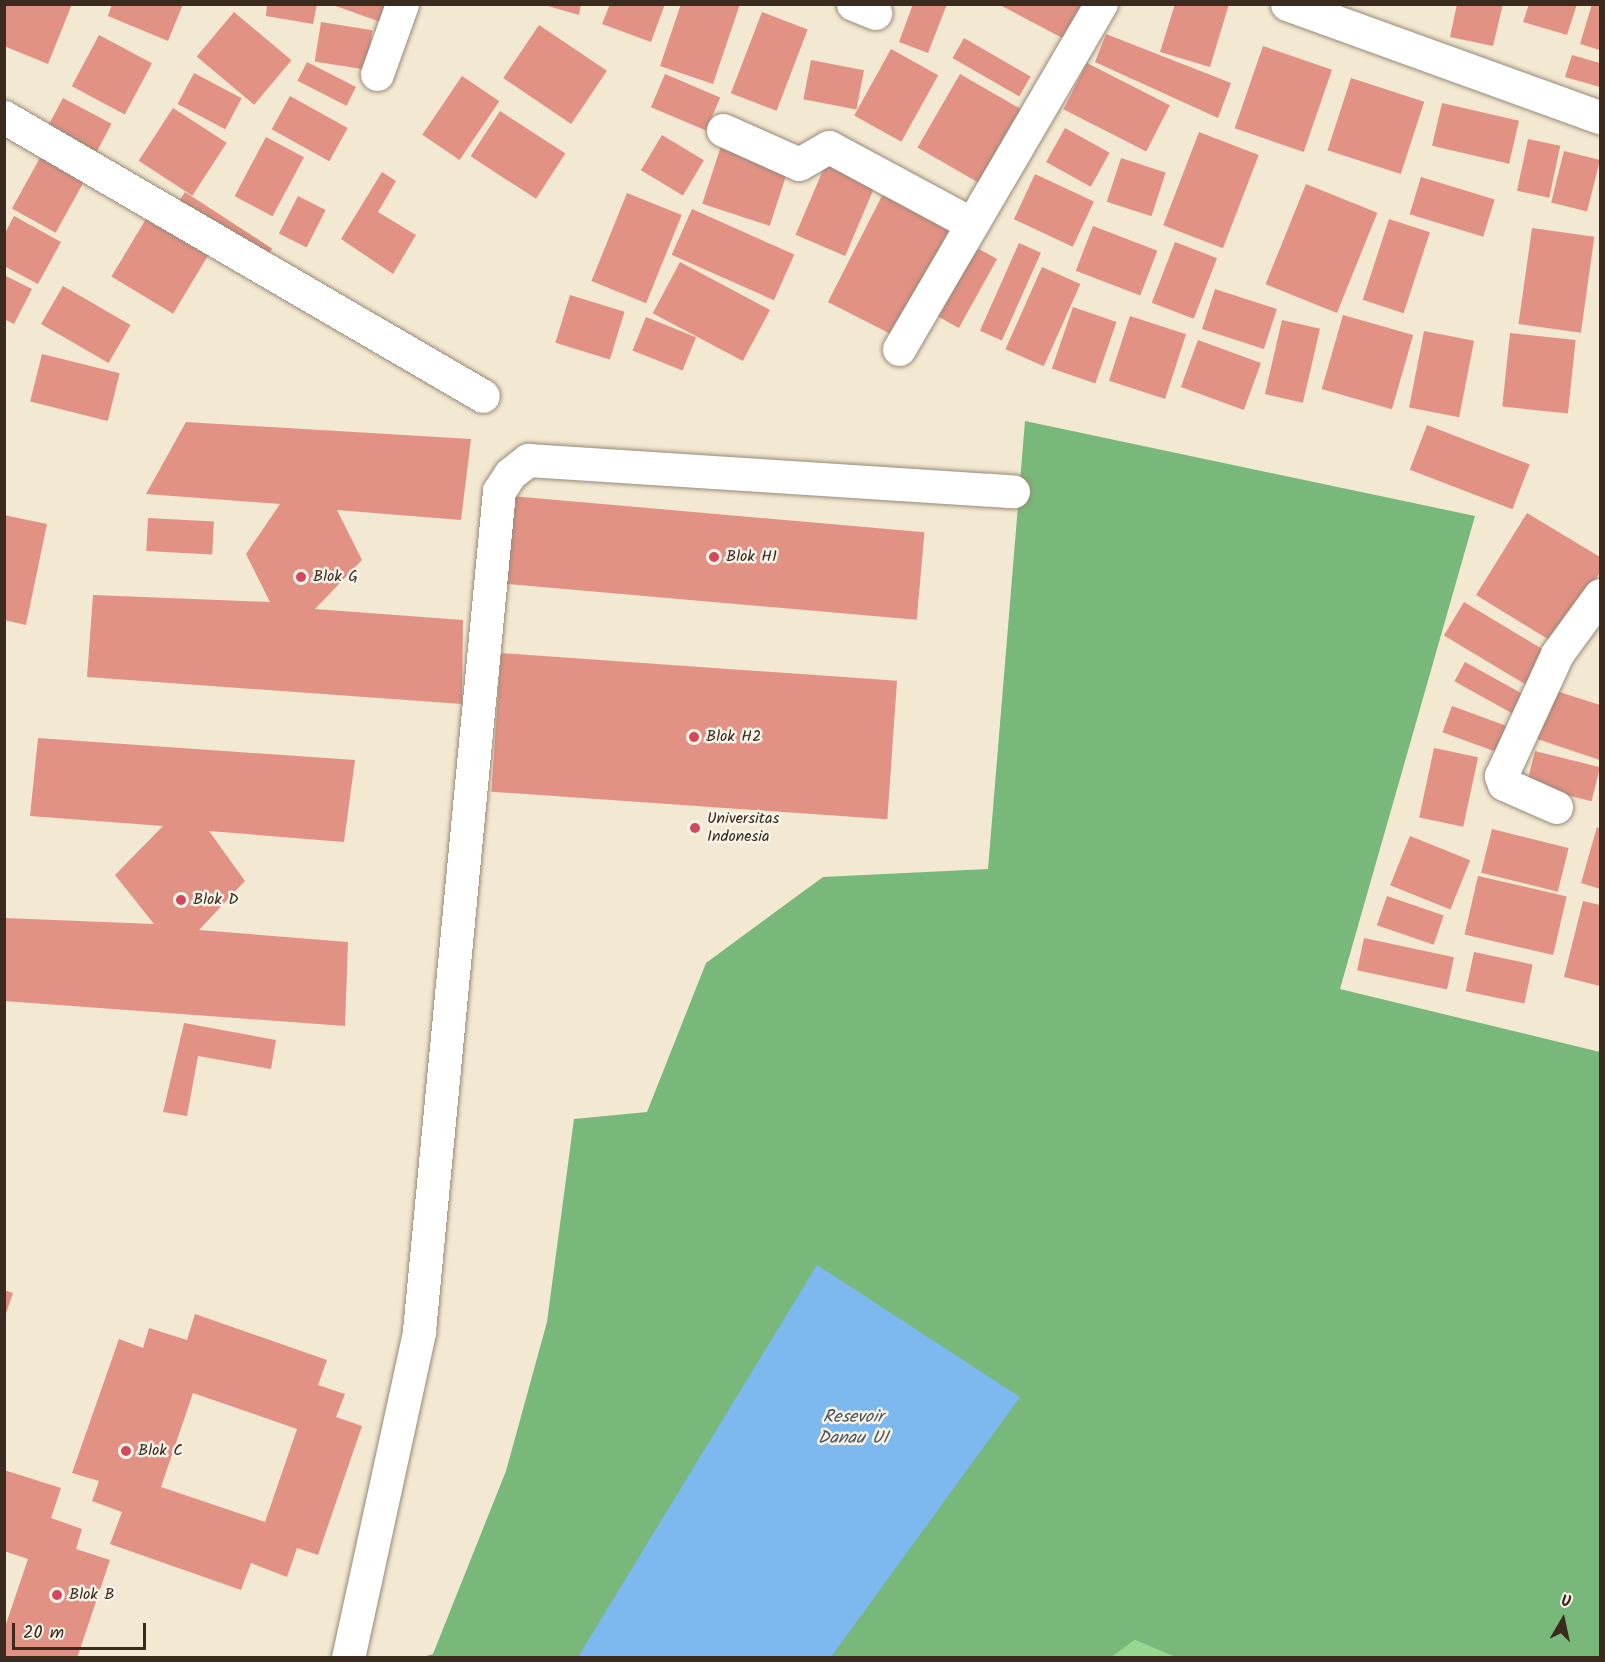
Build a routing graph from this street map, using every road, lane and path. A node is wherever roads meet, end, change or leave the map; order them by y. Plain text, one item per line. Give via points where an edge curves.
1 (402, 4) edge
2 (1101, 4) edge
3 (1287, 4) edge
4 (377, 74) dead end
5 (4, 117) edge
6 (1600, 117) edge
7 (723, 130) dead end
8 (972, 224) junction
9 (900, 349) dead end
10 (483, 396) dead end
11 (1013, 491) dead end
12 (1600, 595) edge
13 (1556, 807) dead end
14 (348, 1658) edge

1 - 4 street
2 - 8 street
3 - 6 street
5 - 10 street
7 - 8 street via 799,164 829,147
8 - 9 street
11 - 14 street via 528,460 510,474 499,491 418,1331
12 - 13 street via 1557,654 1501,776 1504,784

